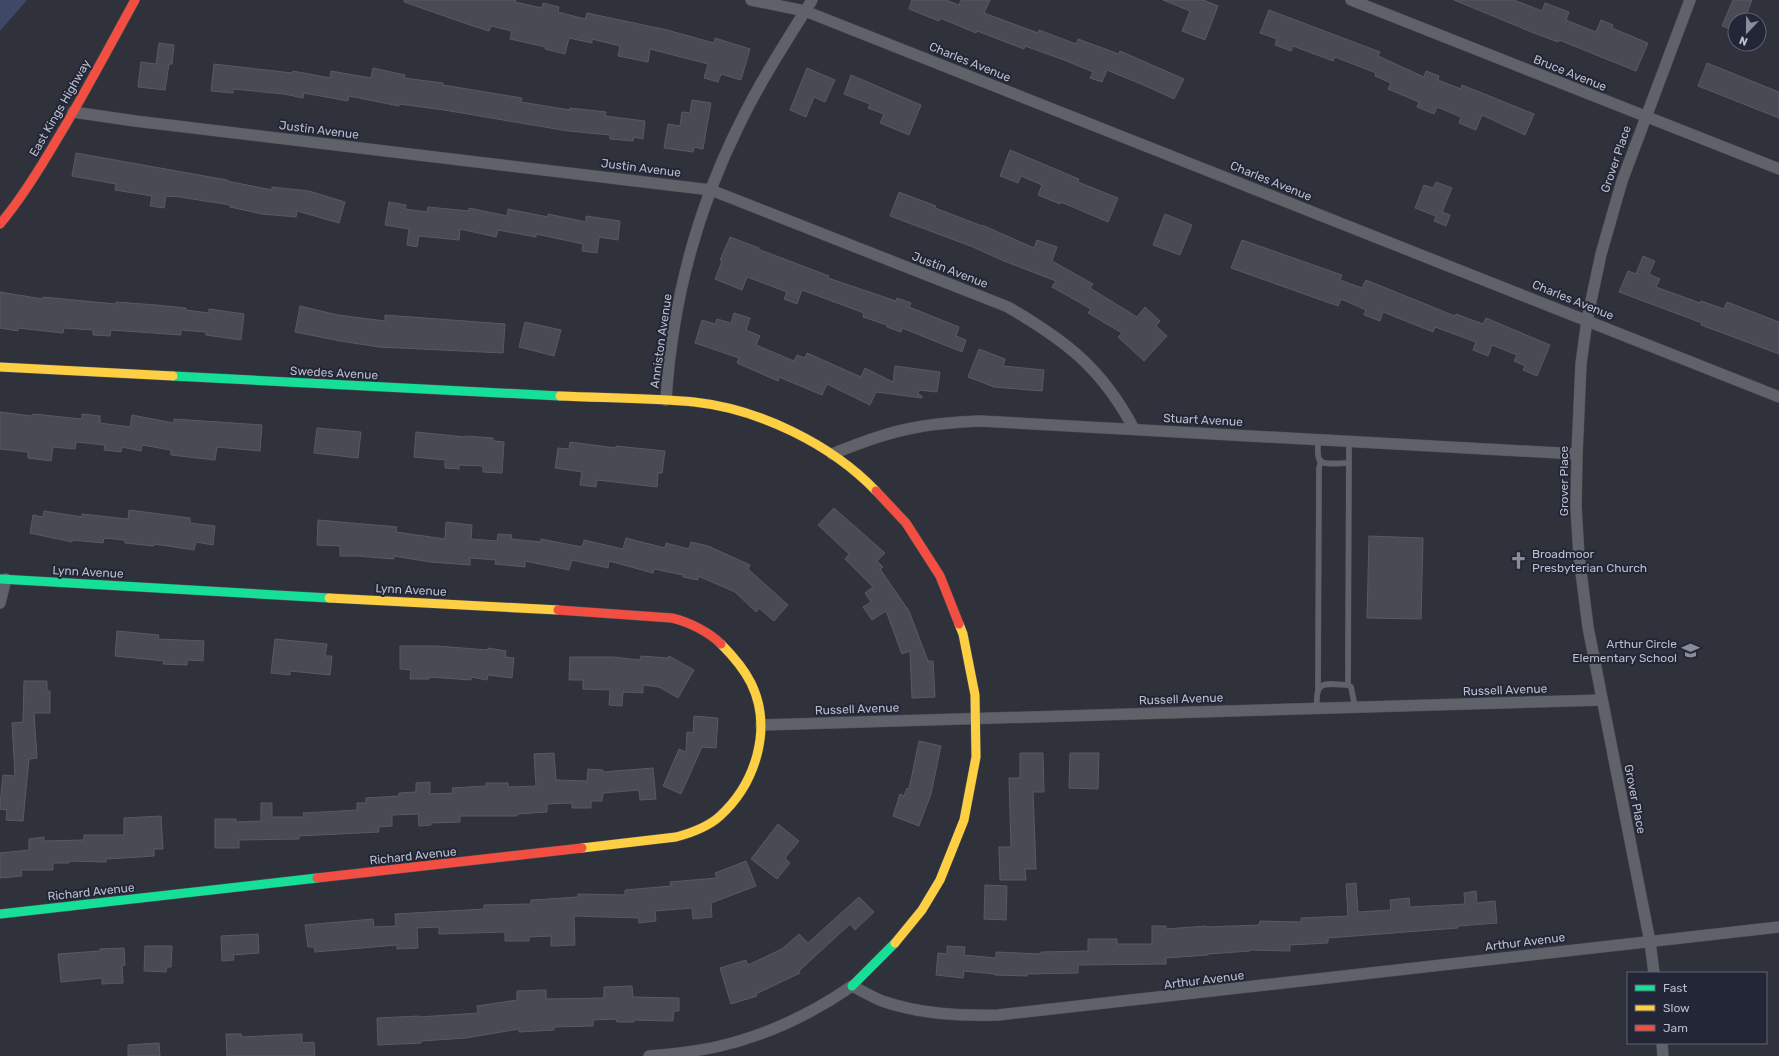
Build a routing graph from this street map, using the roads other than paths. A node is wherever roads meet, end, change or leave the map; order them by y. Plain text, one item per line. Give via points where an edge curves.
1 (135, 0) edge
2 (751, 0) edge
3 (812, 0) edge
4 (1352, 0) edge
5 (1690, 0) edge
6 (805, 11) junction
7 (73, 112) junction
8 (1645, 116) junction
9 (1779, 170) edge
10 (711, 190) junction
11 (0, 224) edge
12 (1587, 320) junction
13 (0, 367) edge
14 (1779, 397) edge
15 (666, 400) junction
16 (1134, 429) junction
17 (1318, 440) junction
18 (1349, 441) junction
19 (832, 454) junction
20 (1577, 454) junction
21 (1321, 461) junction
22 (1349, 463) junction
23 (3, 579) edge
24 (0, 602) edge
25 (1348, 685) junction
26 (1318, 690) junction
27 (1602, 700) junction
28 (1317, 707) junction
29 (1356, 707) junction
30 (977, 718) junction
31 (761, 725) junction
32 (0, 914) edge
33 (1779, 927) edge
34 (1650, 942) junction
35 (1654, 972) edge
36 (852, 986) junction
37 (1662, 1044) edge
38 (649, 1056) edge
39 (1663, 1056) edge

1 - 7 street, East Kings Highway
2 - 6 street, Charles Avenue
3 - 6 street, Anniston Avenue
4 - 8 street, Bruce Avenue
5 - 8 street, Grover Place
6 - 10 street, Anniston Avenue via 754,96 726,151
6 - 12 street, Charles Avenue
7 - 10 street, Justin Avenue
7 - 11 street, East Kings Highway via 20,200
8 - 9 street, Bruce Avenue
8 - 12 street, Grover Place via 1609,225 1596,272
10 - 15 street, Anniston Avenue via 684,274 668,368
10 - 16 street, Justin Avenue via 1008,307 1060,340 1092,369 1113,393
12 - 14 street, Charles Avenue
12 - 20 street, Grover Place via 1581,364
13 - 15 street, Swedes Avenue
15 - 19 street, Anniston Avenue via 714,405 754,416 792,431
16 - 17 street, Stuart Avenue
16 - 19 street, Stuart Avenue via 1002,421 938,424 890,433
17 - 18 street, Stuart Avenue
17 - 21 lane via 1318,458
18 - 20 street, Stuart Avenue
18 - 22 lane
19 - 30 street, Anniston Avenue via 855,470 885,498 912,529 934,563 952,600 966,639 974,679
20 - 27 street, Grover Place via 1576,507 1582,577 1588,627
21 - 22 lane
21 - 26 lane via 1318,468
22 - 25 lane
23 - 24 street
23 - 31 street, Lynn Avenue via 648,615 676,619 709,633 728,648 743,667 757,697
25 - 26 lane via 1325,684
25 - 29 lane via 1352,689
26 - 28 lane
27 - 29 street, Russell Avenue
27 - 34 street, Grover Place
28 - 29 street, Russell Avenue
28 - 30 street, Russell Avenue
30 - 31 street, Russell Avenue
30 - 36 street, Anniston Avenue via 977,740 969,801 957,841 941,878 908,930 880,961
31 - 32 street, Richard Avenue via 760,745 754,768 743,790 710,823 676,838
33 - 34 street, Arthur Avenue
34 - 35 street, Grover Place
34 - 36 street, Arthur Avenue via 998,1015 950,1015 908,1009
36 - 38 street via 797,1019 757,1036 716,1047
37 - 39 street

